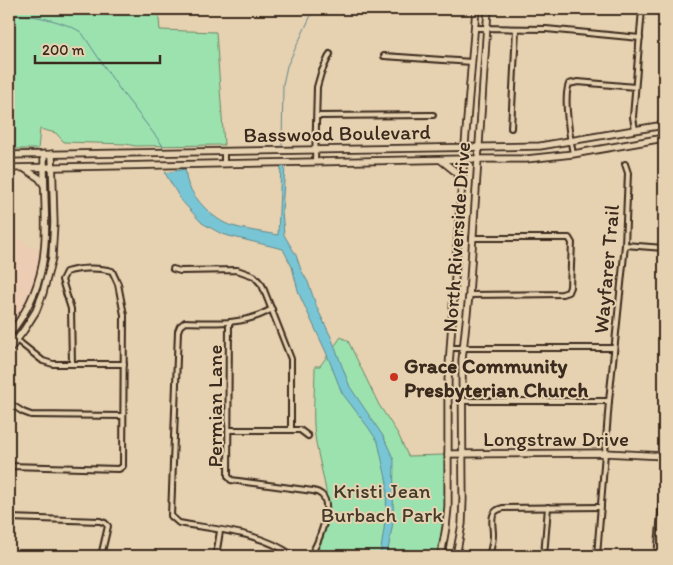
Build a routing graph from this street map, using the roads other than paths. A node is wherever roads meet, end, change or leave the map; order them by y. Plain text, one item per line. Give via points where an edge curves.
1 (476, 9) edge
2 (488, 9) edge
3 (642, 9) edge
4 (475, 28) junction
5 (487, 28) junction
6 (516, 29) junction
7 (640, 38) junction
8 (330, 54) dead end
9 (384, 56) dead end
10 (472, 62) junction
11 (635, 87) junction
12 (433, 115) dead end
13 (318, 116) junction
14 (664, 125) edge
15 (511, 128) dead end
16 (635, 130) junction
17 (664, 138) edge
18 (571, 142) junction
19 (465, 148) junction
20 (479, 148) junction
21 (317, 149) junction
22 (224, 152) junction
23 (44, 154) junction
24 (52, 154) junction
25 (573, 154) junction
26 (9, 155) edge
27 (464, 159) junction
28 (478, 159) junction
29 (441, 160) junction
30 (316, 162) junction
31 (224, 163) junction
32 (625, 164) dead end
33 (9, 168) edge
34 (24, 168) junction
35 (44, 168) junction
36 (53, 168) junction
37 (44, 185) junction
38 (461, 187) junction
39 (472, 238) junction
40 (625, 245) junction
41 (664, 248) edge
42 (173, 269) dead end
43 (469, 295) junction
44 (272, 309) junction
45 (229, 323) junction
46 (9, 334) edge
47 (17, 340) junction
48 (451, 348) junction
49 (463, 348) junction
50 (614, 348) junction
51 (9, 350) edge
52 (72, 364) junction
53 (124, 364) junction
54 (461, 401) junction
55 (609, 401) junction
56 (9, 403) edge
57 (123, 416) junction
58 (229, 430) junction
59 (292, 430) junction
60 (308, 436) dead end
61 (605, 453) junction
62 (448, 454) junction
63 (462, 454) junction
64 (664, 456) edge
65 (9, 466) edge
66 (548, 507) junction
67 (600, 507) junction
68 (663, 515) edge
69 (9, 518) edge
70 (220, 531) junction
71 (101, 556) edge
72 (216, 556) edge
73 (293, 556) edge
74 (310, 556) edge
75 (441, 556) edge
76 (456, 556) edge
77 (489, 556) edge
78 (544, 556) edge
79 (597, 556) edge
80 (657, 556) edge

1 - 4 main road, North Riverside Drive
2 - 5 main road, North Riverside Drive
3 - 7 street
4 - 5 street
4 - 10 main road, North Riverside Drive
5 - 6 street
5 - 20 main road, North Riverside Drive
6 - 7 street
6 - 15 street
7 - 11 street
8 - 13 street via 317,87
9 - 10 street
10 - 19 main road, North Riverside Drive
11 - 16 street
11 - 18 street via 569,84 567,106
12 - 13 street
13 - 21 street
14 - 16 main road, Basswood Boulevard
16 - 18 main road, Basswood Boulevard
17 - 25 main road, Basswood Boulevard
18 - 20 main road, Basswood Boulevard
18 - 25 street
19 - 20 main road, Basswood Boulevard
19 - 21 main road, Basswood Boulevard
19 - 27 main road, North Riverside Drive
20 - 28 main road, North Riverside Drive
21 - 22 main road, Basswood Boulevard
21 - 30 street
22 - 24 main road, Basswood Boulevard
22 - 31 street
23 - 24 main road, Basswood Boulevard
23 - 26 main road, Basswood Boulevard
23 - 35 main road
24 - 36 main road
25 - 28 main road, Basswood Boulevard via 526,159
27 - 28 main road, Basswood Boulevard
27 - 29 main road, Basswood Boulevard
27 - 38 main road, North Riverside Drive
28 - 39 main road, North Riverside Drive
29 - 30 main road, Basswood Boulevard
29 - 38 main road via 456,172
30 - 31 main road, Basswood Boulevard
31 - 36 main road, Basswood Boulevard
32 - 40 street, Wayfarer Trail via 628,173
33 - 34 main road, Basswood Boulevard
34 - 35 main road, Basswood Boulevard
34 - 37 main road
35 - 36 main road, Basswood Boulevard
35 - 37 main road
36 - 47 main road via 52,258 36,311
37 - 46 main road via 44,262 32,300
38 - 48 main road, North Riverside Drive
39 - 43 main road, North Riverside Drive
39 - 43 street via 568,237 572,240 569,290 565,293
40 - 41 street
40 - 50 street, Wayfarer Trail
42 - 44 street via 246,272 262,285
43 - 49 main road, North Riverside Drive
44 - 45 street via 250,320
44 - 59 street via 292,364
45 - 58 street, Permian Lane
45 - 70 street via 186,322 178,331 171,516 179,523
46 - 47 street
47 - 51 main road
47 - 52 street via 43,361
48 - 49 street
48 - 62 main road, North Riverside Drive
49 - 50 street
49 - 54 main road, North Riverside Drive
50 - 55 street, Wayfarer Trail
52 - 53 street
52 - 53 street via 71,309 62,280 71,270 104,269 112,271 118,284 124,316
53 - 57 street
54 - 55 street
54 - 63 main road, North Riverside Drive
55 - 61 street, Wayfarer Trail
56 - 57 street via 31,415
57 - 65 street via 123,466 120,469
58 - 59 street
58 - 74 street, Permian Lane via 230,479 313,491 325,498 323,524
59 - 60 street via 302,430
61 - 63 main road, Longstraw Drive
61 - 64 main road, Longstraw Drive
61 - 67 street, Wayfarer Trail
62 - 63 main road, Longstraw Drive
62 - 75 main road, North Riverside Drive via 448,507
63 - 76 main road, North Riverside Drive via 462,524
64 - 68 street
66 - 67 street
66 - 77 street via 497,509 492,517
66 - 78 street
67 - 79 street, Wayfarer Trail
68 - 80 street
69 - 71 street via 105,523 108,526
70 - 72 street
70 - 73 street via 263,540

